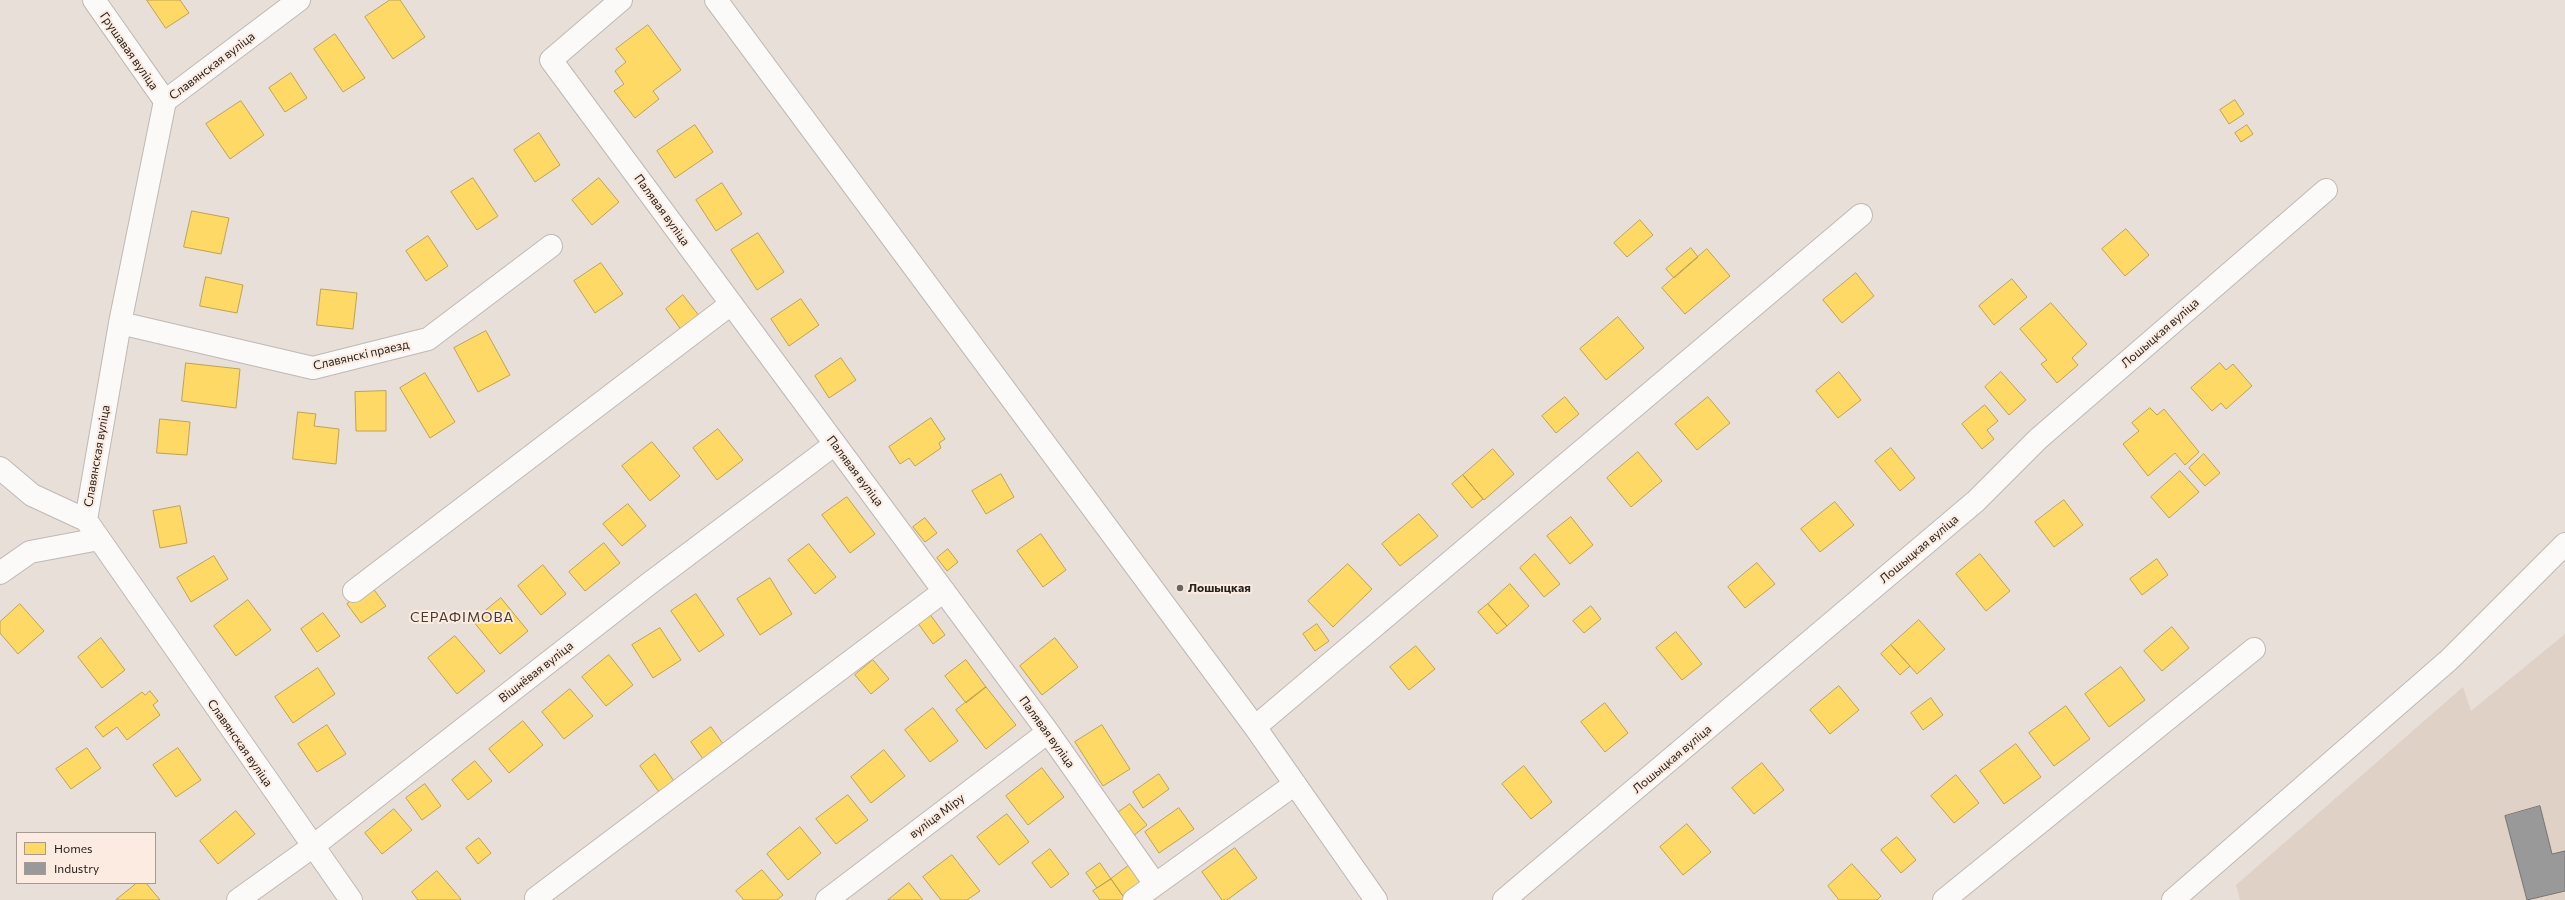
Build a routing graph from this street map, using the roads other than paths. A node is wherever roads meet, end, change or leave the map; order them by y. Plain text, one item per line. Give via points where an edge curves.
1 (94, 0) edge
2 (299, 0) edge
3 (622, 0) edge
4 (716, 0) edge
5 (165, 101) junction
6 (2326, 190) dead end
7 (1861, 215) dead end
8 (551, 246) dead end
9 (731, 304) junction
10 (120, 323) junction
11 (835, 444) junction
12 (0, 468) edge
13 (86, 520) junction
14 (99, 539) junction
15 (2565, 544) edge
16 (0, 573) edge
17 (354, 591) dead end
18 (944, 591) junction
19 (2254, 649) dead end
20 (1255, 728) junction
21 (1048, 732) junction
22 (1295, 784) junction
23 (312, 847) junction
24 (1155, 884) junction
25 (536, 898) dead end
26 (238, 900) edge
27 (351, 900) edge
28 (827, 900) edge
29 (1134, 900) edge
30 (1376, 900) edge
31 (1504, 900) edge
32 (1944, 900) edge
33 (2173, 900) edge

1 - 5 street, Грушавая вуліца
2 - 5 street, Славянская вуліца
3 - 9 street, Палявая вуліца via 551,60
4 - 20 street
5 - 10 street, Славянская вуліца
6 - 31 street, Лошыцкая вуліца via 2038,439 1976,501
7 - 20 street
8 - 10 street, Славянскі праезд via 428,339 313,368
9 - 11 street, Палявая вуліца
9 - 17 street
10 - 13 street, Славянская вуліца
11 - 18 street, Палявая вуліца
11 - 23 street, Вішнёвая вуліца via 650,583
12 - 13 street via 32,495
13 - 14 street, Славянская вуліца
14 - 16 street via 30,552
14 - 23 street, Славянская вуліца
15 - 33 street via 2450,659
18 - 21 street, Палявая вуліца
18 - 25 street
19 - 32 street
20 - 22 street
21 - 24 street, Палявая вуліца
21 - 28 street, вуліца Міру
22 - 24 street
22 - 30 street
23 - 26 street, Вішнёвая вуліца
23 - 27 street, Славянская вуліца
24 - 29 street

